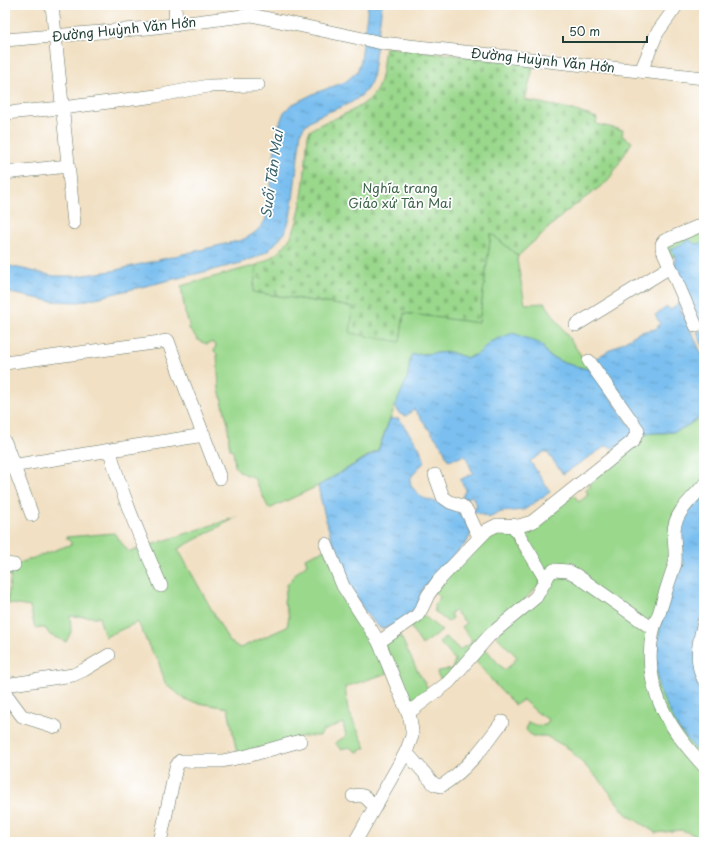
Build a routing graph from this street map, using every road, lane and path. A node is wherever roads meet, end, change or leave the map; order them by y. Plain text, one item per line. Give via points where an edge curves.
1 (52, 5) edge
2 (175, 5) edge
3 (677, 5) edge
4 (176, 24) junction
5 (55, 36) junction
6 (5, 40) edge
7 (642, 71) junction
8 (704, 78) edge
9 (258, 85) dead end
10 (62, 108) junction
11 (5, 113) edge
12 (68, 166) junction
13 (5, 173) edge
14 (74, 223) dead end
15 (704, 224) edge
16 (670, 267) junction
17 (576, 325) dead end
18 (696, 326) dead end
19 (589, 361) dead end
20 (5, 363) edge
21 (204, 435) junction
22 (5, 442) edge
23 (110, 450) junction
24 (10, 467) edge
25 (435, 475) dead end
26 (220, 478) dead end
27 (704, 485) edge
28 (32, 515) dead end
29 (513, 525) junction
30 (479, 537) junction
31 (326, 544) dead end
32 (546, 580) junction
33 (161, 586) dead end
34 (704, 622) edge
35 (653, 629) junction
36 (379, 642) junction
37 (109, 655) dead end
38 (704, 680) edge
39 (5, 684) edge
40 (5, 693) edge
41 (408, 713) junction
42 (502, 722) dead end
43 (56, 727) dead end
44 (300, 741) dead end
45 (406, 752) junction
46 (704, 766) edge
47 (353, 796) dead end
48 (375, 807) junction
49 (160, 842) edge
50 (355, 842) edge

1 - 5 street
2 - 4 street
3 - 7 street via 657,33
4 - 5 street, Đường Huỳnh Văn Hớn
4 - 7 street, Đường Huỳnh Văn Hớn via 251,16 382,43
5 - 6 street, Đường Huỳnh Văn Hớn
5 - 10 street
7 - 8 street, Đường Huỳnh Văn Hớn
9 - 10 street via 208,86 156,96
10 - 11 street
10 - 12 street
12 - 13 street
12 - 14 street
15 - 16 street via 664,241 662,244
16 - 17 street
16 - 18 street
19 - 29 street via 638,430 635,439 540,516 526,525
20 - 21 street via 168,341
21 - 23 street
21 - 26 street
22 - 24 street
23 - 24 street
23 - 33 street via 128,508
24 - 28 street
25 - 30 street via 443,497 467,511
27 - 35 street via 679,514 675,523 674,564
29 - 30 street via 491,527
29 - 32 street
30 - 36 street via 439,580 417,616
31 - 36 street via 343,586
32 - 35 street via 554,570 568,571
32 - 41 street via 536,597 484,641 449,682
34 - 38 street via 698,657
35 - 46 street via 651,674 661,707 674,729
36 - 41 street
37 - 39 street via 74,675
40 - 43 street via 22,716
41 - 45 street via 412,731
42 - 45 street via 479,751 442,786 434,784
44 - 49 street via 222,761 180,761 176,767
45 - 48 street
47 - 48 street via 363,795
48 - 50 street

